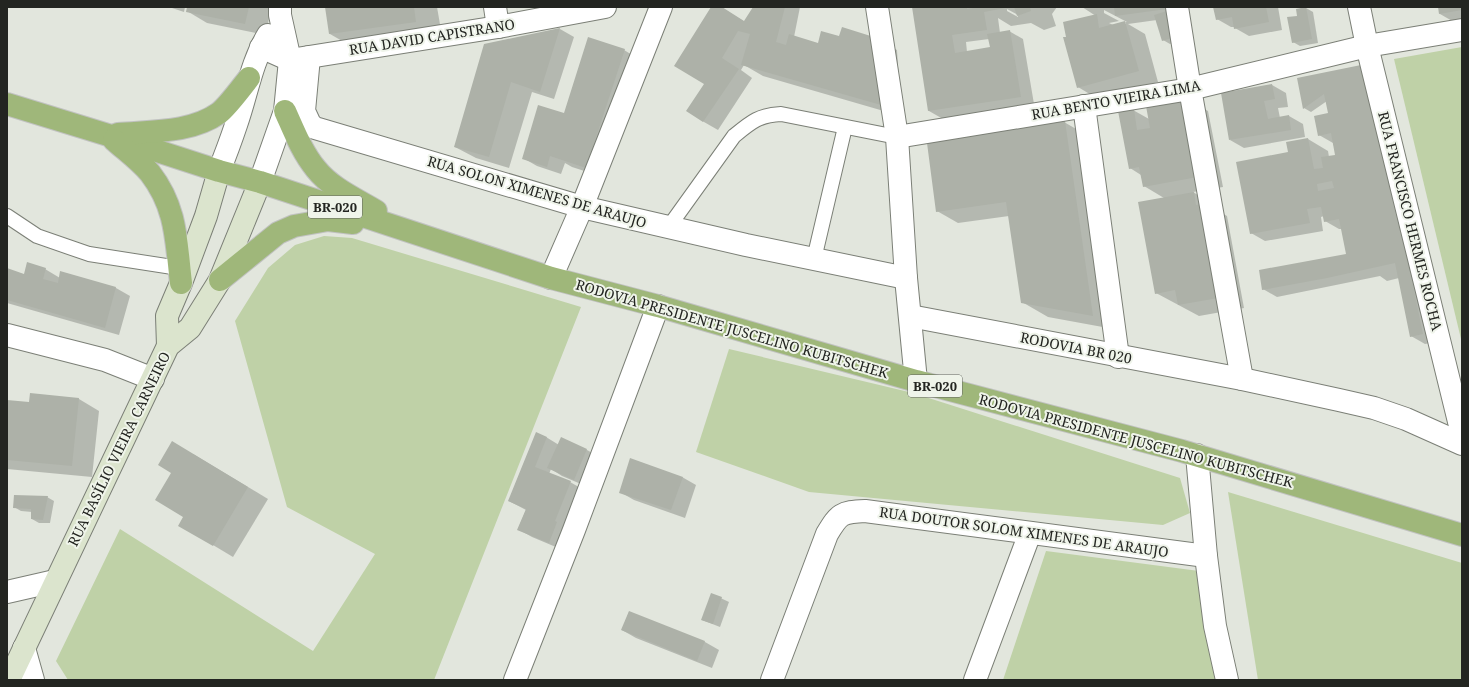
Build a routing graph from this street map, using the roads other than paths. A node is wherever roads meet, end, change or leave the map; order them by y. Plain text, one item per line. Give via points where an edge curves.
1 (605, 7) edge
2 (661, 7) edge
3 (877, 7) edge
4 (1177, 7) edge
5 (1359, 7) edge
6 (280, 11) edge
7 (497, 17) edge
8 (1462, 30) edge
9 (1367, 46) junction
10 (261, 47) junction
11 (300, 58) junction
12 (249, 78) junction
13 (1190, 89) junction
14 (7, 104) edge
15 (1084, 106) junction
16 (285, 112) junction
17 (845, 127) junction
18 (108, 135) junction
19 (897, 137) junction
20 (219, 171) junction
21 (260, 182) junction
22 (582, 207) junction
23 (7, 216) edge
24 (668, 228) junction
25 (410, 231) junction
26 (814, 259) junction
27 (180, 275) junction
28 (551, 278) junction
29 (906, 278) junction
30 (220, 280) junction
31 (658, 306) junction
32 (910, 316) junction
33 (7, 335) edge
34 (168, 346) junction
35 (1118, 356) junction
36 (153, 379) junction
37 (1242, 379) junction
38 (916, 381) junction
39 (1462, 434) edge
40 (1462, 444) edge
41 (1198, 455) junction
42 (1030, 533) junction
43 (1462, 535) edge
44 (1206, 556) junction
45 (56, 581) junction
46 (7, 592) edge
47 (24, 648) junction
48 (9, 680) edge
49 (33, 680) edge
50 (515, 680) edge
51 (772, 680) edge
52 (975, 680) edge
53 (1227, 680) edge

1 - 7 street, RUA DAVID CAPISTRANO
2 - 22 street
3 - 19 street
4 - 13 street
5 - 9 street, RUA FRANCISCO HERMES ROCHA
6 - 10 street
6 - 11 street
7 - 11 street, RUA DAVID CAPISTRANO
8 - 9 street, RUA BENTO VIEIRA LIMA
9 - 13 street, RUA BENTO VIEIRA LIMA
9 - 39 street, RUA FRANCISCO HERMES ROCHA
10 - 11 street
10 - 12 street
11 - 16 street
11 - 22 street, RUA SOLON XIMENES DE ARAUJO via 304,111 314,128
12 - 18 highway via 220,112 206,121 191,126
12 - 20 street via 237,124
13 - 15 street, RUA BENTO VIEIRA LIMA
13 - 37 street
14 - 18 highway, RODOVIA PRESIDENTE JUSCELINO KUBITSCHEK / BR-020
15 - 19 street, RUA BENTO VIEIRA LIMA
15 - 35 street
16 - 21 street
16 - 25 highway via 316,170 338,188
17 - 19 lane
17 - 24 lane via 781,114 766,115 748,124 734,136
17 - 26 lane
18 - 20 highway, RODOVIA PRESIDENTE JUSCELINO KUBITSCHEK / BR-020
18 - 27 highway via 149,172 171,209
19 - 29 street
20 - 21 highway, RODOVIA PRESIDENTE JUSCELINO KUBITSCHEK / BR-020
20 - 27 main road via 206,216
21 - 25 highway, RODOVIA PRESIDENTE JUSCELINO KUBITSCHEK / BR-020
21 - 30 main road, RUA BASÍLIO VIEIRA CARNEIRO
22 - 24 street, RUA SOLON XIMENES DE ARAUJO
22 - 28 street
23 - 27 lane via 37,236 89,254
24 - 26 street, RUA SOLON XIMENES DE ARAUJO
25 - 28 highway, RODOVIA PRESIDENTE JUSCELINO KUBITSCHEK / BR-020
25 - 30 highway via 328,220 294,226 278,233
26 - 29 street, RUA SOLON XIMENES DE ARAUJO
27 - 34 main road via 167,316
28 - 31 highway, RODOVIA PRESIDENTE JUSCELINO KUBITSCHEK / BR-020
29 - 32 street
30 - 34 main road, RUA BASÍLIO VIEIRA CARNEIRO via 190,328
31 - 38 highway, RODOVIA PRESIDENTE JUSCELINO KUBITSCHEK / BR-020
31 - 50 street
32 - 35 street, RODOVIA BR 020
32 - 38 street
33 - 36 street via 105,360
34 - 36 main road, RUA BASÍLIO VIEIRA CARNEIRO
35 - 37 street, RODOVIA BR 020
36 - 45 main road, RUA BASÍLIO VIEIRA CARNEIRO
37 - 40 street, RODOVIA BR 020 via 1374,408
38 - 41 highway, RODOVIA PRESIDENTE JUSCELINO KUBITSCHEK / BR-020
41 - 43 highway, RODOVIA PRESIDENTE JUSCELINO KUBITSCHEK / BR-020
41 - 44 street
42 - 44 street, RUA DOUTOR SOLOM XIMENES DE ARAUJO
42 - 51 street, RUA DOUTOR SOLOM XIMENES DE ARAUJO via 865,511 842,514 827,534
42 - 52 street
44 - 53 street via 1215,626
45 - 46 street
45 - 47 main road, RUA BASÍLIO VIEIRA CARNEIRO
47 - 48 main road, RUA BASÍLIO VIEIRA CARNEIRO
47 - 49 street

